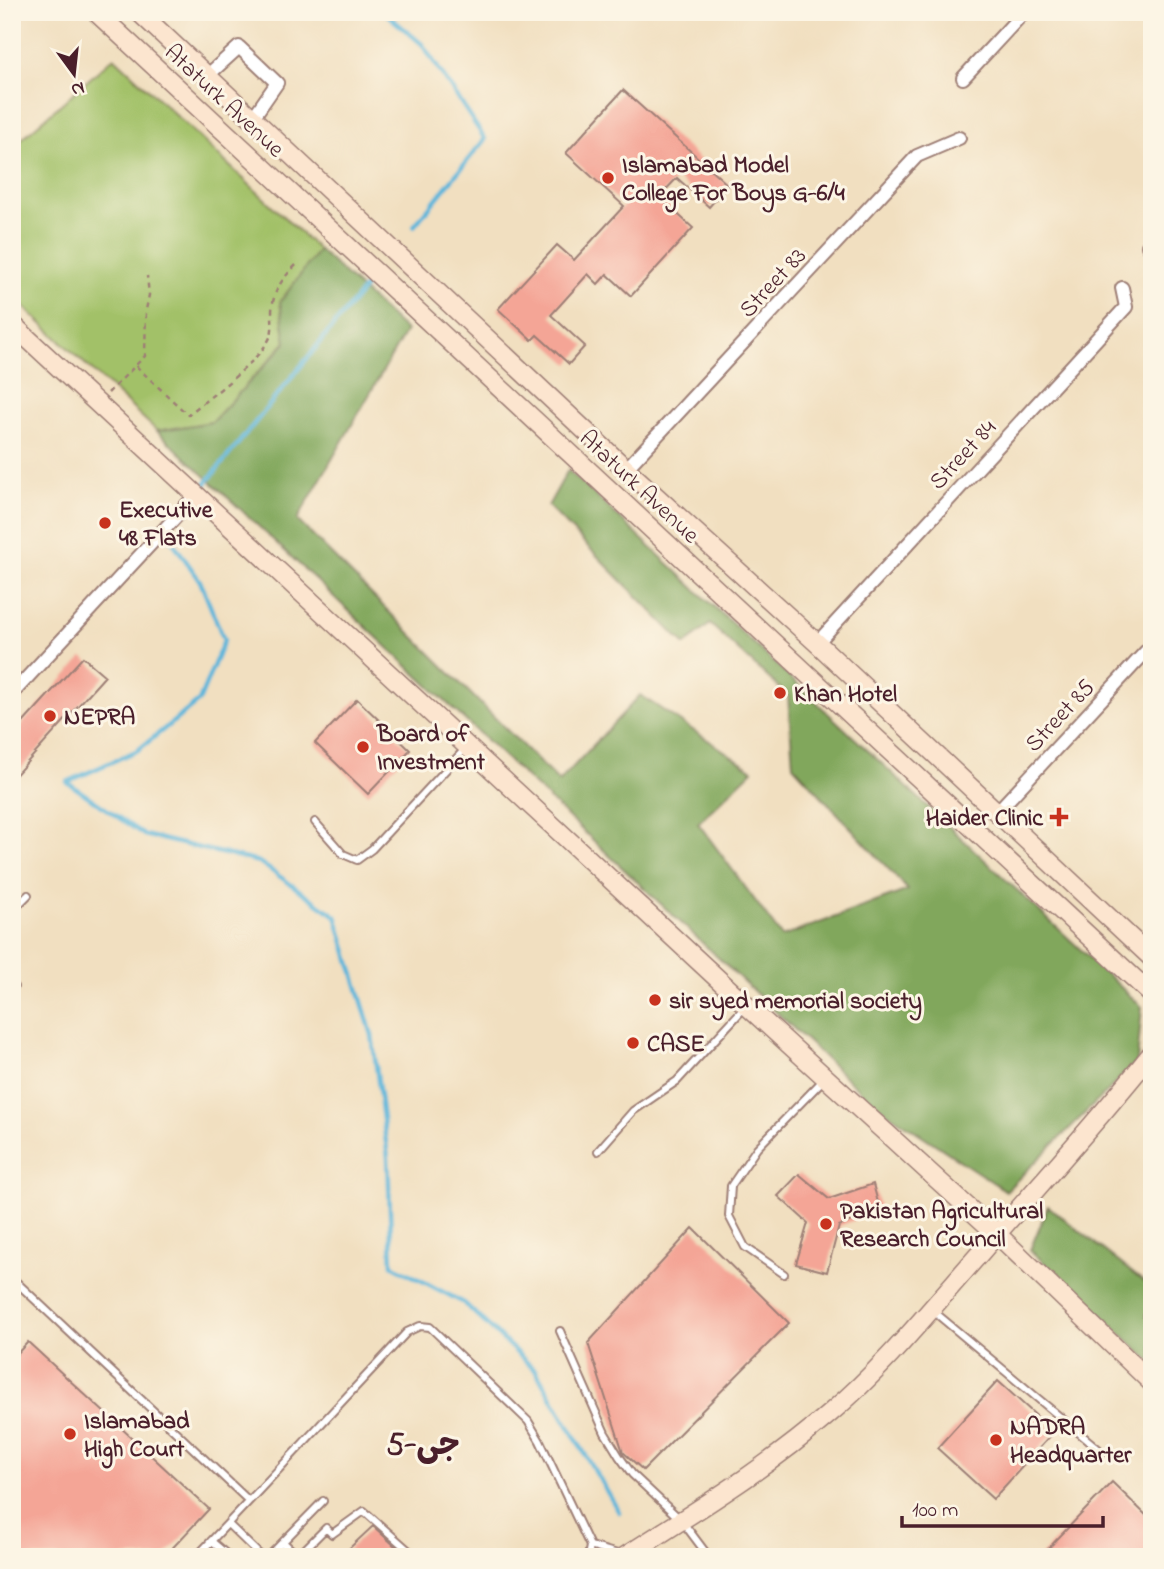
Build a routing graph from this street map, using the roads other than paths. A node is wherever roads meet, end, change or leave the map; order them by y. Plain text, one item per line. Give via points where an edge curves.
1 (96, 12) edge
2 (139, 12) edge
3 (1024, 12) edge
4 (207, 76) junction
5 (963, 78) dead end
6 (252, 120) junction
7 (959, 138) dead end
8 (1122, 288) dead end
9 (12, 324) edge
10 (582, 428) junction
11 (564, 449) junction
12 (626, 469) junction
13 (196, 495) junction
14 (817, 643) junction
15 (1152, 645) edge
16 (12, 694) edge
17 (468, 746) junction
18 (997, 812) junction
19 (315, 821) dead end
20 (28, 895) dead end
21 (12, 911) edge
22 (1152, 958) edge
23 (1152, 995) edge
24 (746, 1005) junction
25 (1152, 1053) edge
26 (1146, 1066) edge
27 (826, 1077) junction
28 (598, 1151) dead end
29 (997, 1234) junction
30 (784, 1274) dead end
31 (12, 1278) edge
32 (931, 1309) junction
33 (559, 1331) dead end
34 (1152, 1383) edge
35 (1102, 1452) dead end
36 (249, 1501) junction
37 (323, 1501) dead end
38 (682, 1521) junction
39 (228, 1524) junction
40 (211, 1541) junction
41 (283, 1542) junction
42 (590, 1546) junction
43 (624, 1556) edge
44 (196, 1557) edge
45 (230, 1557) edge
46 (262, 1557) edge
47 (268, 1557) edge
48 (416, 1557) edge
49 (588, 1557) edge
50 (709, 1557) edge

1 - 11 street, Ataturk Avenue
2 - 4 street, Ataturk Avenue
3 - 5 street
4 - 6 street, Ataturk Avenue
4 - 6 street via 239,47 277,83
6 - 10 street, Ataturk Avenue
7 - 12 street, Street 83 via 918,156
8 - 14 street, Street 84 via 1126,307
9 - 13 street
10 - 11 street
10 - 12 street, Ataturk Avenue
11 - 23 street, Ataturk Avenue
12 - 14 street, Ataturk Avenue
13 - 16 street
13 - 17 street
14 - 18 street, Ataturk Avenue
15 - 18 street, Street 85
17 - 19 lane via 357,860 343,854
17 - 24 street
18 - 22 street, Ataturk Avenue
20 - 21 lane
24 - 27 street
24 - 28 lane via 677,1081 632,1111
25 - 26 street
26 - 29 street
27 - 29 street
27 - 30 lane via 757,1148 731,1186 729,1216 745,1247
29 - 32 street
29 - 34 street
31 - 36 lane
32 - 35 lane
32 - 38 street via 830,1413
33 - 38 lane via 619,1456
36 - 39 lane
36 - 42 lane via 407,1332 430,1327 528,1422
37 - 41 lane
38 - 43 street
38 - 50 lane
39 - 40 lane
39 - 46 lane
40 - 44 lane
40 - 45 lane
41 - 47 lane
41 - 48 lane via 298,1556 326,1528 332,1534 364,1511
42 - 43 lane
42 - 49 lane

